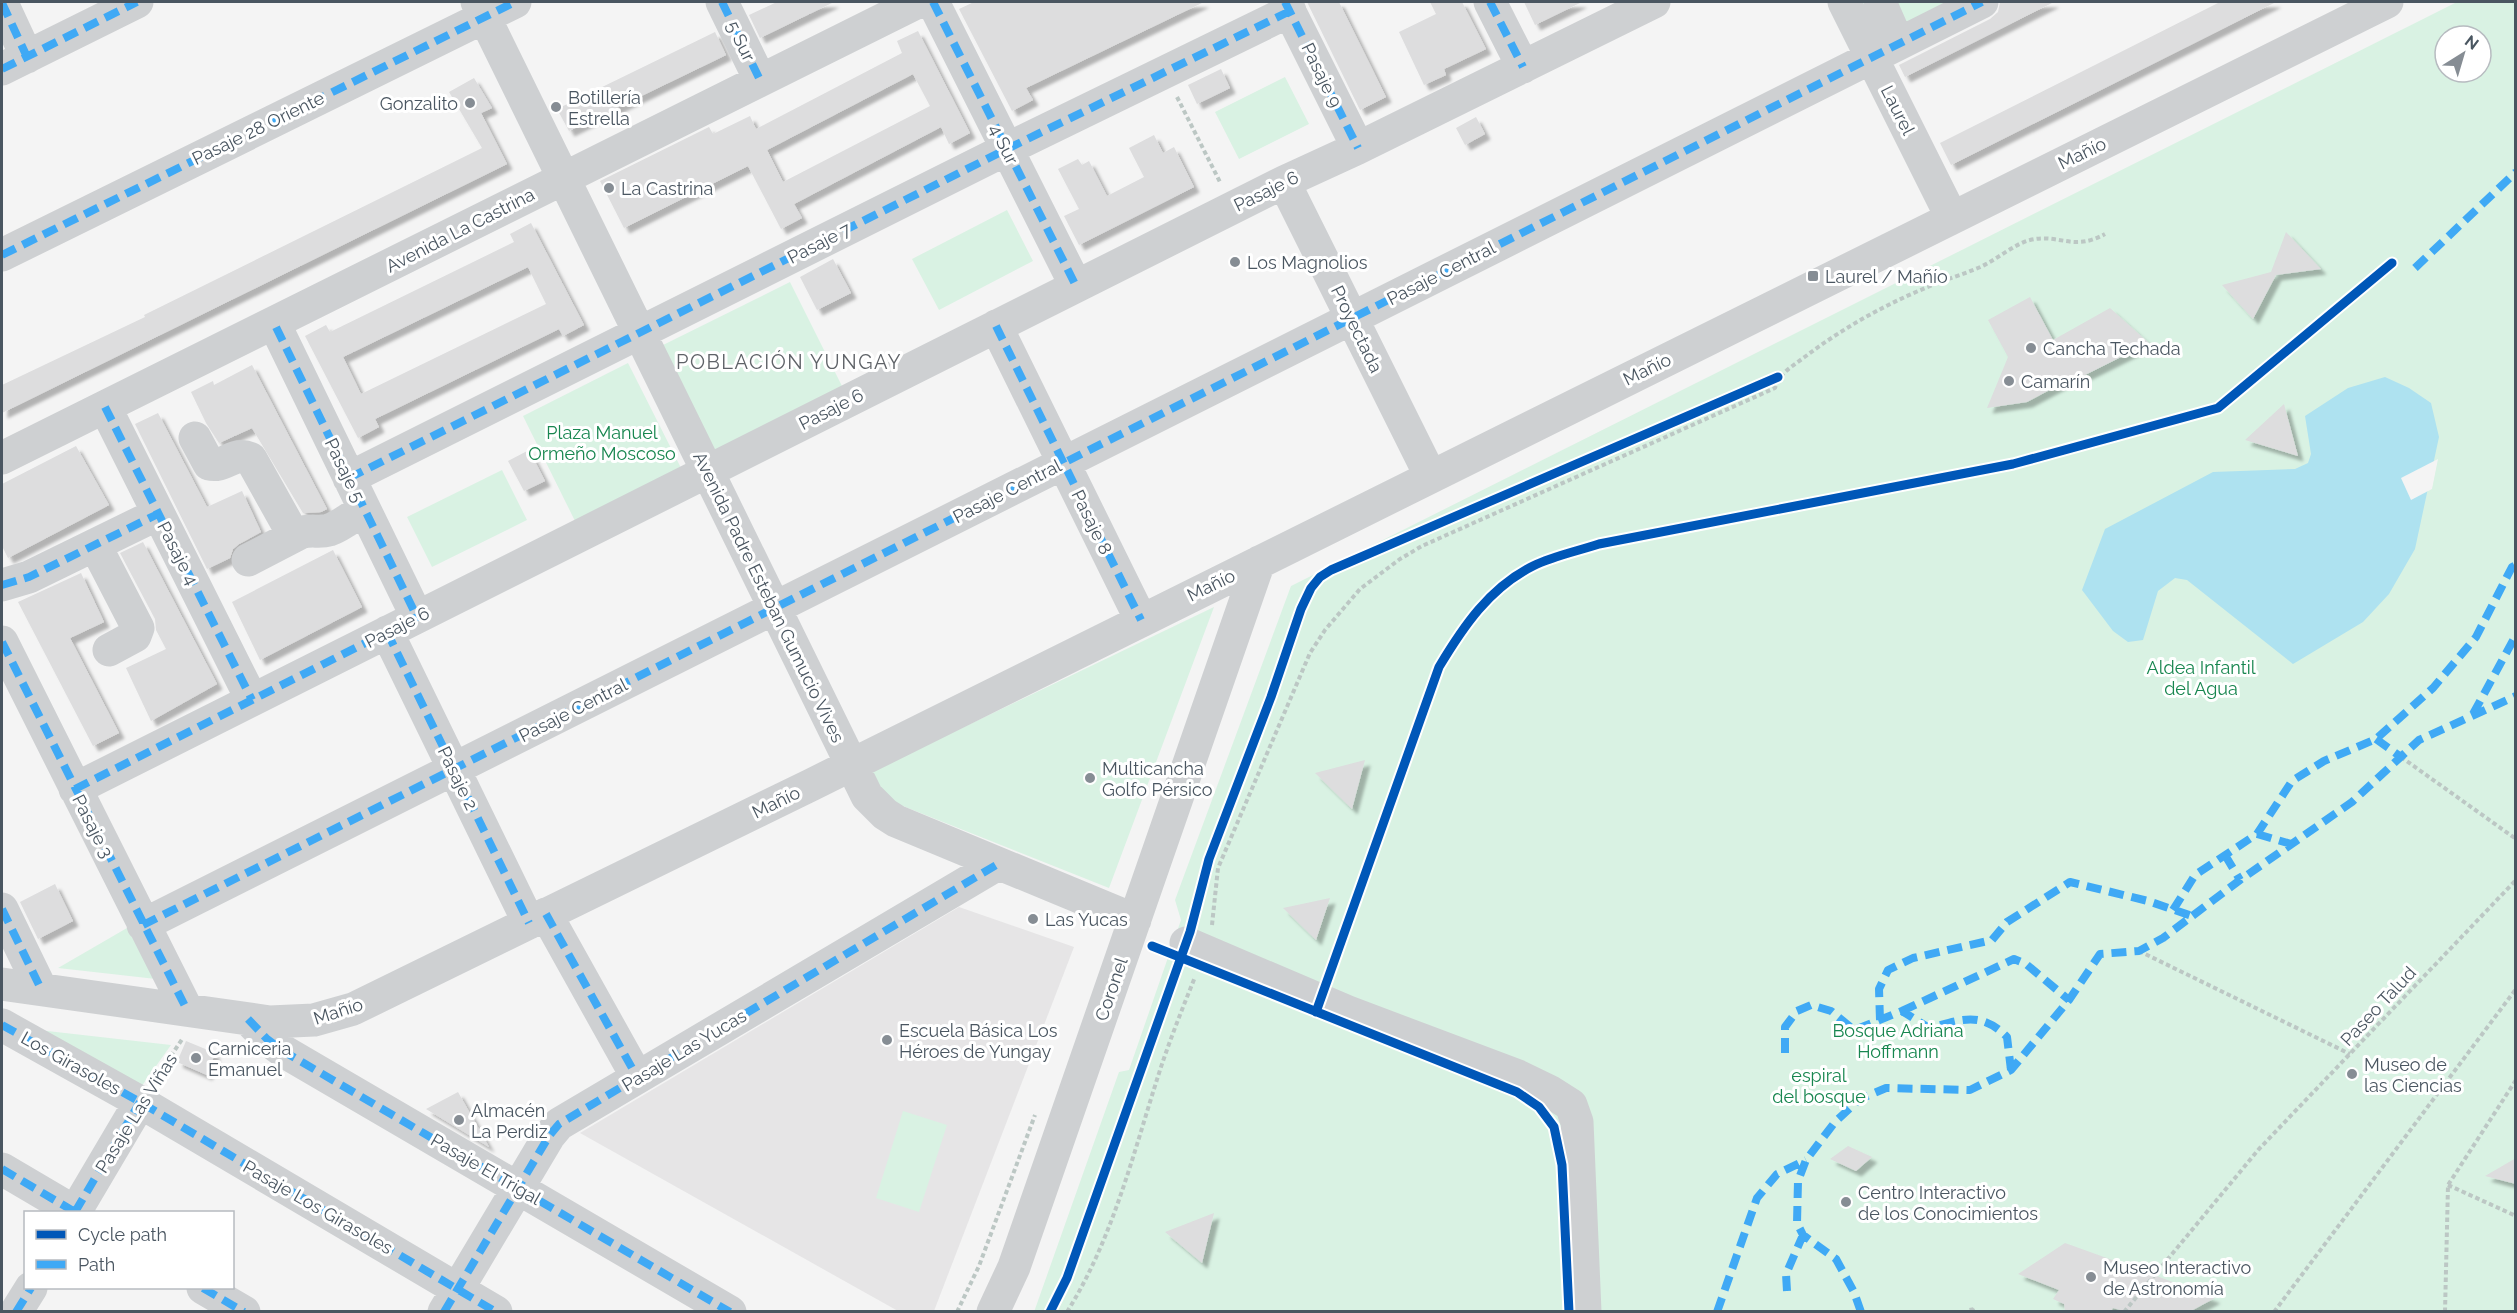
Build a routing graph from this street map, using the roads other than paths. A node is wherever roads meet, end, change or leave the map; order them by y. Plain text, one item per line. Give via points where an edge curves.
1 (137, 2) edge
2 (515, 2) edge
3 (722, 2) edge
4 (918, 2) edge
5 (933, 2) edge
6 (1490, 2) edge
7 (1654, 2) edge
8 (1844, 2) edge
9 (1880, 2) edge
10 (1982, 2) edge
11 (2387, 2) edge
12 (2, 3) edge
13 (1288, 6) edge
14 (480, 9) edge
15 (1885, 50) junction
16 (14, 63) edge
17 (1522, 67) junction
18 (760, 80) junction
19 (1358, 148) junction
20 (1007, 149) junction
21 (564, 178) junction
22 (1284, 182) junction
23 (1952, 218) junction
24 (2, 255) edge
25 (1076, 286) junction
26 (1352, 318) junction
27 (274, 323) junction
28 (996, 326) junction
29 (639, 333) junction
30 (105, 407) junction
31 (195, 438) dead end
32 (2, 458) edge
33 (1063, 463) junction
34 (707, 471) junction
35 (1431, 477) junction
36 (349, 478) junction
37 (364, 509) junction
38 (158, 514) junction
39 (294, 536) junction
40 (95, 545) junction
41 (248, 560) dead end
42 (1259, 562) junction
43 (2, 585) edge
44 (774, 608) junction
45 (417, 617) junction
46 (1141, 620) junction
47 (387, 632) junction
48 (2, 642) edge
49 (109, 650) dead end
50 (252, 700) junction
51 (851, 764) junction
52 (454, 770) junction
53 (75, 789) junction
54 (998, 864) junction
55 (2, 909) edge
56 (537, 919) junction
57 (1134, 920) junction
58 (143, 926) junction
59 (1196, 947) road end
60 (2, 984) edge
61 (40, 989) junction
62 (187, 1010) junction
63 (248, 1019) junction
64 (2, 1025) edge
65 (636, 1077) junction
66 (140, 1101) junction
67 (2, 1169) edge
68 (518, 1188) junction
69 (73, 1211) edge
70 (76, 1211) edge
71 (30, 1289) edge
72 (206, 1289) edge
73 (451, 1300) edge
74 (16, 1311) edge
75 (244, 1311) edge
76 (496, 1311) edge
77 (730, 1311) edge
78 (993, 1311) edge
79 (1585, 1311) edge

1 - 16 street
2 - 14 street, Pasaje 28 Oriente
3 - 18 street, 5 Sur
4 - 18 street, Avenida La Castrina
5 - 20 street, 4 Sur
6 - 17 street
7 - 17 street, Pasaje 6
8 - 15 street, Laurel
9 - 15 street
10 - 15 street, Pasaje Central
11 - 23 street, Mañío
12 - 16 street
13 - 19 street, Pasaje 9
13 - 20 street, Pasaje 7 via 1165,72
14 - 21 street, Avenida Padre Esteban Gumucio Vives
14 - 24 street, Pasaje 28 Oriente
15 - 23 street, Laurel
15 - 26 street, Pasaje Central
17 - 19 street, Pasaje 6
18 - 21 street, Avenida La Castrina
19 - 22 street, Pasaje 6
20 - 25 street, 4 Sur
20 - 29 street, Pasaje 7
21 - 27 street, Avenida La Castrina
21 - 29 street, Avenida Padre Esteban Gumucio Vives
22 - 25 street, Pasaje 6
22 - 26 street, Proyectada
23 - 35 street, Mañío
25 - 28 street, Pasaje 6
26 - 33 street, Pasaje Central
26 - 35 street, Proyectada
27 - 30 street, Avenida La Castrina
27 - 36 street, Pasaje 5
28 - 33 street, Pasaje 8
28 - 34 street, Pasaje 6
29 - 34 street, Avenida Padre Esteban Gumucio Vives
29 - 36 street, Pasaje 7
30 - 32 street, Avenida La Castrina
30 - 38 street, Pasaje 4
31 - 39 street via 209,465 244,455 251,459
33 - 44 street, Pasaje Central
33 - 46 street, Pasaje 8
34 - 44 street, Avenida Padre Esteban Gumucio Vives
34 - 45 street, Pasaje 6
35 - 42 street, Mañío
36 - 37 street, Pasaje 5
37 - 39 street via 330,530 308,530
37 - 45 street, Pasaje 5
38 - 40 street
38 - 50 street, Pasaje 4
39 - 41 street
40 - 43 street via 29,577
40 - 49 street via 138,628 135,636
42 - 46 street, Mañío
42 - 57 street, Coronel
44 - 51 street, Avenida Padre Esteban Gumucio Vives
44 - 52 street, Pasaje Central
45 - 47 street, Pasaje 6
46 - 51 street, Mañío
47 - 50 street, Pasaje 6
47 - 52 street, Pasaje 2
48 - 53 street, Pasaje 3
50 - 53 street, Pasaje 6
51 - 54 street, Avenida Padre Esteban Gumucio Vives via 867,796 885,814
51 - 56 street, Mañío
52 - 56 street, Pasaje 2
52 - 58 street, Pasaje Central
53 - 58 street, Pasaje 3
54 - 57 street, Avenida Padre Esteban Gumucio Vives
54 - 65 street, Pasaje Las Yucas
55 - 61 street
56 - 63 street, Mañío via 334,1016 292,1023
56 - 65 street, Pasaje 2
57 - 78 street, Coronel via 1014,1267
58 - 62 street, Pasaje 3
59 - 79 street via 1348,1012 1518,1076 1571,1105 1577,1122
60 - 61 street, Mañío
61 - 62 street, Mañío
62 - 63 street, Mañío
63 - 68 street, Pasaje El Trigal via 283,1051
64 - 66 street, Los Girasoles
65 - 68 street, Pasaje Las Yucas via 559,1124
66 - 70 street, Pasaje Las Viñas
66 - 73 street, Pasaje Los Girasoles
67 - 69 street
68 - 73 street, Pasaje Las Yucas
68 - 77 street, Pasaje El Trigal
71 - 74 street
72 - 75 street
73 - 76 street, Pasaje Los Girasoles

